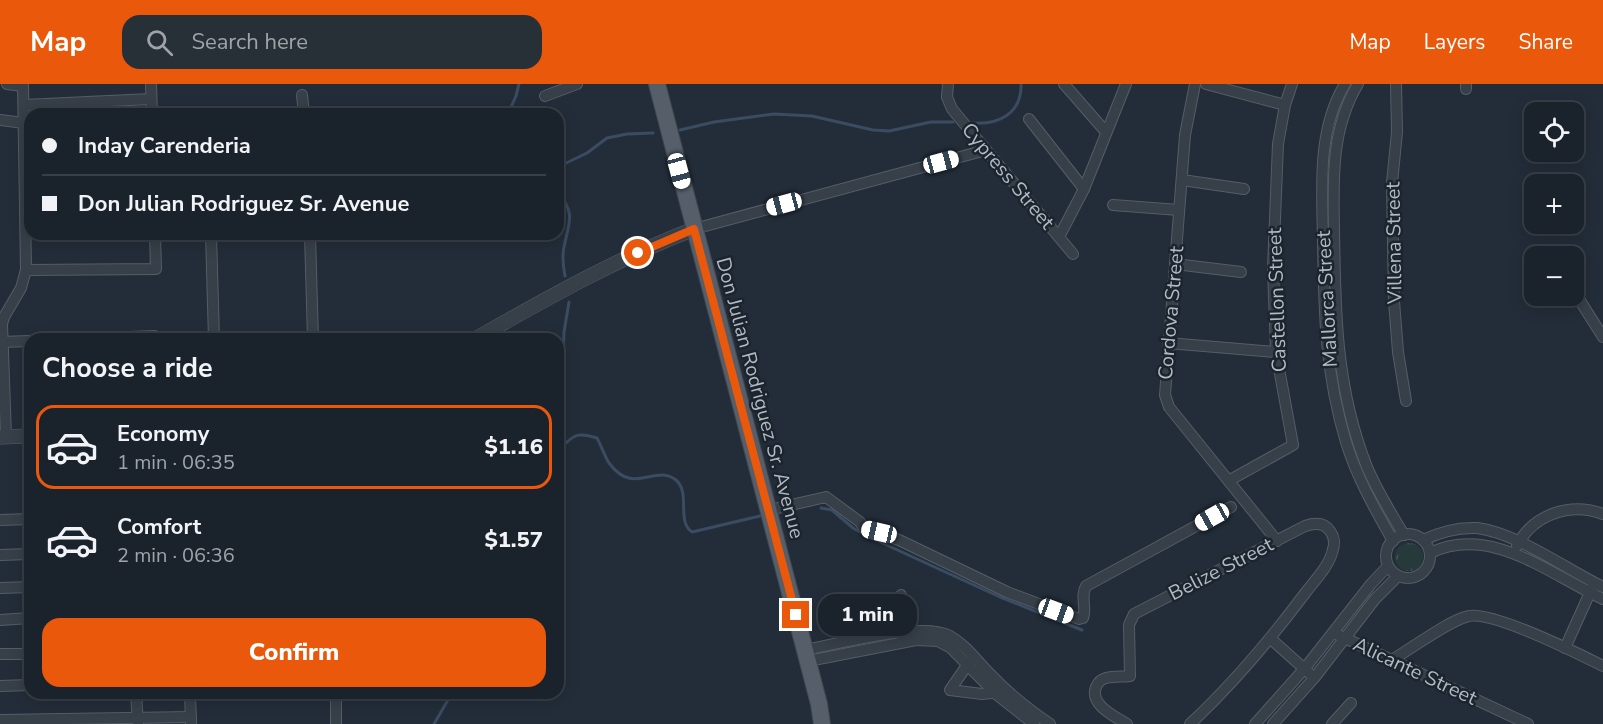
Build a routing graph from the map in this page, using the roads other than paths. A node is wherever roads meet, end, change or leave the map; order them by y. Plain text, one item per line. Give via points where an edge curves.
1 (7, 84) edge
2 (151, 84) edge
3 (577, 84) edge
4 (948, 84) edge
5 (1126, 84) edge
6 (1195, 84) edge
7 (1206, 84) edge
8 (1292, 84) edge
9 (1345, 84) edge
10 (1358, 84) edge
11 (1396, 84) edge
12 (23, 85) edge
13 (661, 86) edge
14 (1068, 86) edge
15 (302, 95) dead end
16 (545, 96) dead end
17 (152, 99) junction
18 (113, 101) junction
19 (24, 105) junction
20 (1285, 105) junction
21 (53, 108) edge
22 (69, 108) edge
23 (114, 108) edge
24 (152, 108) edge
25 (303, 108) edge
26 (1029, 119) dead end
27 (0, 120) edge
28 (24, 123) joint
29 (1106, 132) junction
30 (986, 150) junction
31 (1182, 180) junction
32 (1084, 189) junction
33 (1244, 189) dead end
34 (1113, 205) dead end
35 (1179, 210) junction
36 (694, 229) junction
37 (1059, 237) junction
38 (27, 240) edge
39 (155, 240) edge
40 (211, 240) edge
41 (310, 240) edge
42 (1073, 254) dead end
43 (1175, 264) junction
44 (26, 270) junction
45 (1241, 272) dead end
46 (1583, 306) edge
47 (4, 307) edge
48 (214, 333) edge
49 (313, 333) edge
50 (486, 333) edge
51 (1603, 337) edge
52 (24, 343) edge
53 (1168, 343) junction
54 (1, 350) edge
55 (1276, 352) junction
56 (1406, 401) dead end
57 (24, 436) edge
58 (3, 437) edge
59 (1230, 480) junction
60 (1231, 507) dead end
61 (769, 510) junction
62 (1603, 514) edge
63 (24, 519) edge
64 (0, 520) edge
65 (1404, 535) junction
66 (1423, 540) junction
67 (1277, 541) junction
68 (1393, 541) junction
69 (1519, 542) junction
70 (1430, 553) junction
71 (1513, 553) junction
72 (24, 554) edge
73 (0, 555) edge
74 (1388, 566) junction
75 (1398, 576) junction
76 (24, 587) edge
77 (0, 588) edge
78 (1596, 588) edge
79 (901, 595) dead end
80 (1603, 600) edge
81 (24, 618) edge
82 (0, 620) edge
83 (1334, 633) junction
84 (905, 637) junction
85 (1271, 639) junction
86 (1346, 639) junction
87 (1565, 648) junction
88 (0, 654) edge
89 (24, 654) edge
90 (806, 655) junction
91 (971, 660) junction
92 (1392, 660) junction
93 (1603, 666) edge
94 (1305, 669) junction
95 (1315, 677) junction
96 (24, 685) edge
97 (0, 686) edge
98 (1001, 692) junction
99 (136, 699) edge
100 (190, 699) edge
101 (336, 699) edge
102 (1351, 703) dead end
103 (0, 720) edge
104 (191, 720) edge
105 (138, 721) edge
106 (1258, 723) edge
107 (336, 724) edge
108 (822, 724) edge
109 (1034, 724) edge
110 (1050, 724) edge
111 (1127, 724) edge
112 (1190, 724) edge
113 (1273, 724) edge
114 (1332, 724) edge
115 (1528, 724) edge

1 - 12 street
2 - 17 street
3 - 16 street
4 - 30 street, Cypress Street via 946,97 952,109
5 - 29 street
6 - 31 street, Cordova Street
7 - 20 street
8 - 20 street, Castellon Street
9 - 68 street, Mallorca Street via 1330,118 1323,154 1325,338 1347,445 1366,492
10 - 65 street, Mallorca Street via 1342,118 1334,162 1334,303 1338,347 1344,388 1361,449
11 - 56 street, Villena Street via 1394,300
12 - 19 street
13 - 36 main road, Don Julian Rodriguez Sr. Avenue
14 - 29 street
15 - 25 street
17 - 18 street
17 - 24 street
18 - 22 street
18 - 23 street
19 - 21 street
19 - 28 street
20 - 55 street, Castellon Street via 1277,154 1273,268
26 - 32 street
27 - 28 street
29 - 32 street
30 - 36 street
30 - 37 street, Cypress Street
31 - 33 street
31 - 35 street, Cordova Street
32 - 37 street
34 - 35 street
35 - 43 street, Cordova Street
36 - 50 street via 606,268
36 - 61 main road, Don Julian Rodriguez Sr. Avenue
37 - 42 street, Cypress Street
38 - 44 street
39 - 44 street via 156,269
40 - 48 street
41 - 49 street
43 - 45 street
43 - 53 street, Cordova Street
44 - 47 street via 21,288
46 - 51 street
47 - 54 street
52 - 54 street
53 - 55 street
53 - 59 street, Cordova Street via 1166,402
54 - 58 street
55 - 59 street, Castellon Street via 1293,445
57 - 58 street
59 - 67 street, Cordova Street
60 - 61 street via 1086,586 1082,619 1022,598 899,540 864,528 826,497
61 - 90 main road, Don Julian Rodriguez Sr. Avenue
62 - 69 street via 1588,509 1559,511 1536,522
63 - 64 street
65 - 66 street
65 - 68 street
66 - 69 street via 1451,530 1477,528
66 - 70 street
67 - 85 street, Belize Street via 1305,526 1319,524 1330,530 1334,543 1326,566
67 - 111 street, Belize Street via 1134,614 1130,625 1130,676 1100,681 1095,694 1104,709
68 - 74 street via 1387,550
69 - 71 street
69 - 78 street
70 - 71 street via 1470,543
70 - 75 street via 1424,572 1412,578
71 - 78 street
72 - 73 street
74 - 75 street
74 - 83 street
75 - 86 street via 1375,599
76 - 77 street
78 - 80 street
78 - 87 street
79 - 84 street
81 - 82 street
83 - 86 street, Alicante Street
83 - 94 street
84 - 90 street
84 - 91 street via 924,630 940,632 957,641
85 - 94 street
85 - 112 street, Belize Street
86 - 92 street, Alicante Street
86 - 95 street
87 - 92 street via 1488,616 1470,615
87 - 93 street
88 - 89 street
90 - 108 main road, Don Julian Rodriguez Sr. Avenue
91 - 98 street
91 - 98 street via 950,690
92 - 115 street, Alicante Street
94 - 95 street
94 - 106 street
95 - 113 street
96 - 97 street
98 - 109 street
98 - 110 street
99 - 105 street
100 - 104 street
101 - 107 street
102 - 114 street
103 - 105 street
104 - 105 street

